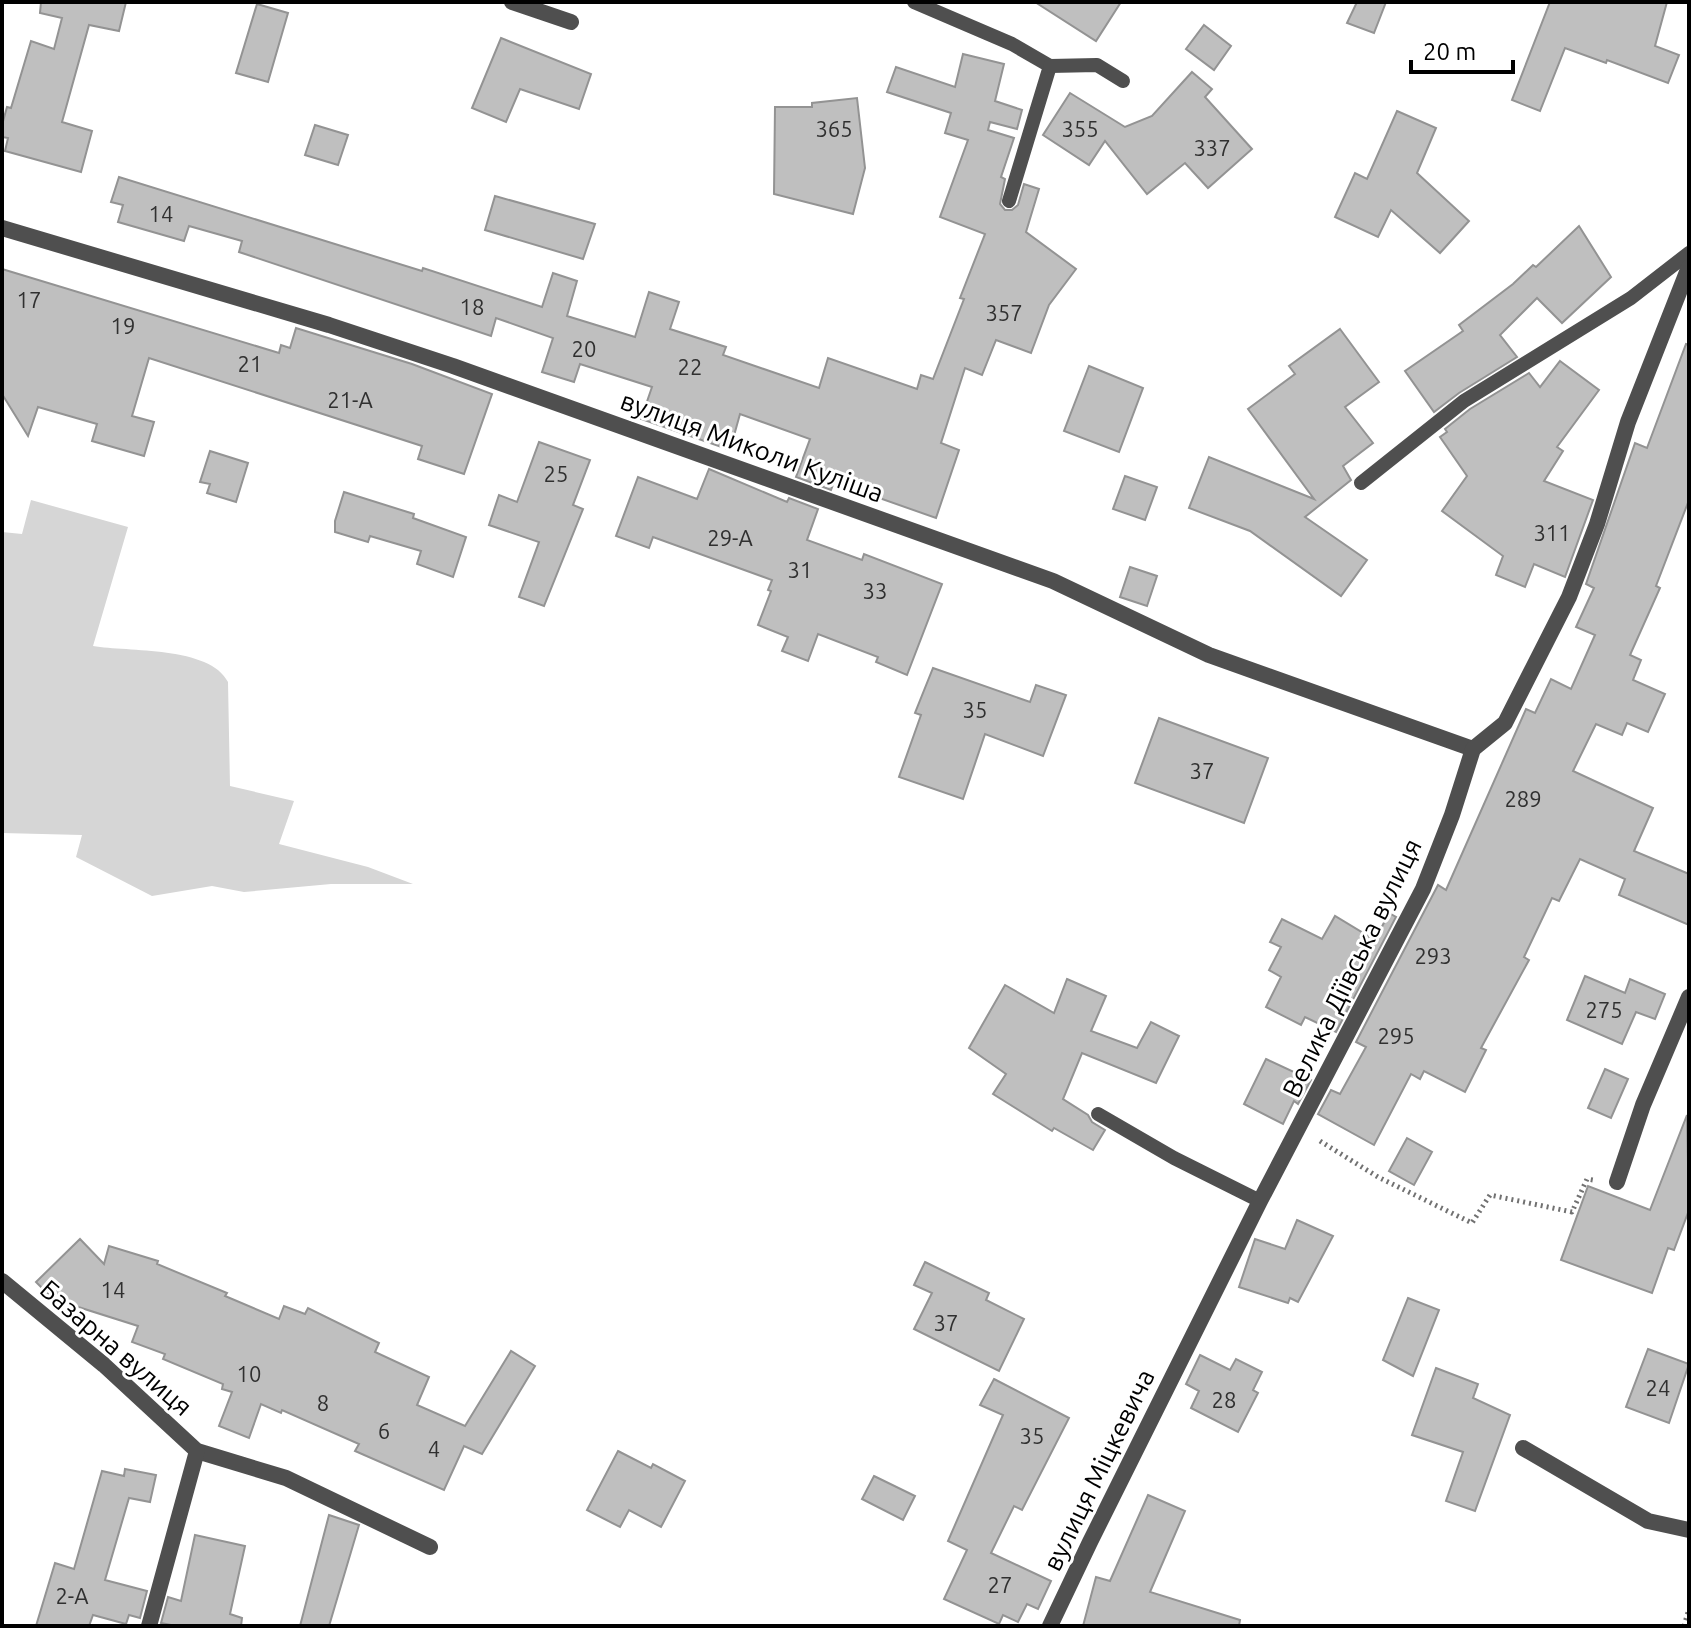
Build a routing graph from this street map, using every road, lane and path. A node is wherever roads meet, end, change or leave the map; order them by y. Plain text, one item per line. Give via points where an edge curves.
1 (512, 2) edge
2 (914, 2) edge
3 (571, 22) dead end
4 (1050, 66) junction
5 (1123, 81) dead end
6 (1009, 201) dead end
7 (2, 228) edge
8 (1689, 253) edge
9 (1689, 267) edge
10 (1361, 483) dead end
11 (1473, 749) junction
12 (1689, 997) edge
13 (1098, 1114) dead end
14 (1299, 1127) junction
15 (1617, 1182) joint
16 (1260, 1201) junction
17 (2, 1281) edge
18 (1192, 1335) joint
19 (1523, 1448) dead end
20 (197, 1451) junction
21 (1689, 1530) edge
22 (430, 1547) dead end
23 (1689, 1609) edge
24 (149, 1626) edge
25 (1050, 1626) edge
26 (1684, 1626) edge

1 - 3 street
2 - 4 lane
4 - 5 lane via 1097,65
4 - 6 lane
7 - 11 street, вулиця Миколи Куліша via 453,366 1053,581 1209,655
8 - 10 lane via 1631,298 1464,401
9 - 11 street via 1628,422 1569,597 1505,723
11 - 14 street, Велика Діївська вулиця via 1423,889
12 - 15 street
13 - 16 lane
14 - 15 path via 1378,1177 1472,1223 1490,1195 1572,1212 1587,1179
14 - 16 street, Велика Діївська вулиця
16 - 18 street, Велика Діївська вулиця
17 - 20 street, Базарна вулиця
18 - 25 street, вулиця Міцкевича
19 - 21 street via 1648,1521
20 - 22 street, Базарна вулиця via 286,1478
20 - 24 street, Базарна вулиця
23 - 26 path

